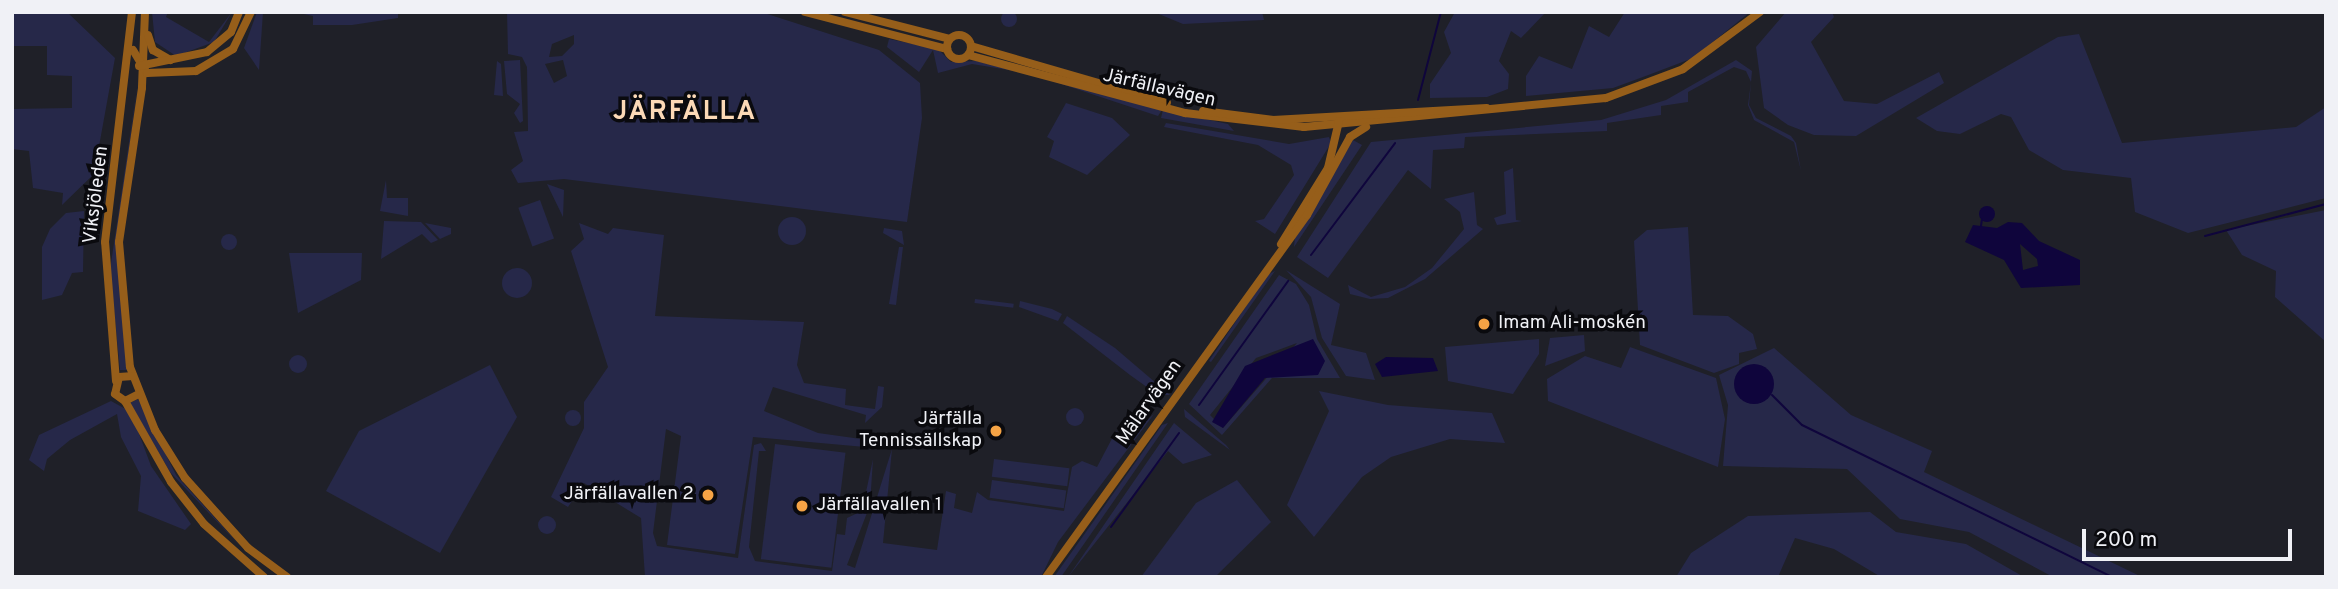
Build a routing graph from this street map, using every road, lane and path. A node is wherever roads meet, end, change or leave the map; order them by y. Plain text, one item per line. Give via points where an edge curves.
1 (132, 12) edge
2 (239, 12) edge
3 (251, 12) edge
4 (805, 12) edge
5 (845, 12) edge
6 (1760, 12) edge
7 (145, 14) edge
8 (131, 37) junction
9 (948, 44) junction
10 (970, 50) junction
11 (177, 62) junction
12 (142, 67) junction
13 (160, 75) junction
14 (128, 85) junction
15 (142, 88) junction
16 (1525, 108) junction
17 (1342, 121) junction
18 (1382, 122) junction
19 (1304, 127) junction
20 (1336, 154) junction
21 (132, 376) junction
22 (116, 381) junction
23 (139, 394) junction
24 (125, 401) junction
25 (264, 577) edge
26 (288, 577) edge
27 (1046, 577) edge

1 - 8 street, Viksjöleden
2 - 11 street via 224,40
3 - 13 street via 240,40 212,64
4 - 9 street
5 - 9 street
6 - 16 street, Järfällavägen via 1718,48 1644,86
7 - 11 street via 153,50
7 - 12 street, Viksjöleden
8 - 12 street
8 - 14 street, Viksjöleden
9 - 10 street via 963,36
9 - 10 street via 956,59
10 - 17 street, Järfällavägen via 1206,111 1273,120
10 - 19 street, Järfällavägen via 1177,111
11 - 12 street
12 - 13 street
12 - 14 street
12 - 15 street, Viksjöleden
13 - 15 street
14 - 22 street, Viksjöleden via 105,242
15 - 21 street, Viksjöleden via 119,242 119,292
16 - 17 street, Järfällavägen
16 - 18 street, Järfällavägen
17 - 18 street, Järfällavägen
17 - 19 street, Järfällavägen
17 - 20 street
18 - 20 street, Järfällavägen via 1359,129
19 - 20 street via 1329,132
20 - 27 street, Mälarvägen via 1307,215
21 - 22 street
21 - 23 street, Viksjöleden
22 - 24 street, Viksjöleden via 115,394
23 - 24 street
23 - 26 street via 185,478 247,548
24 - 25 street via 171,482 204,524

